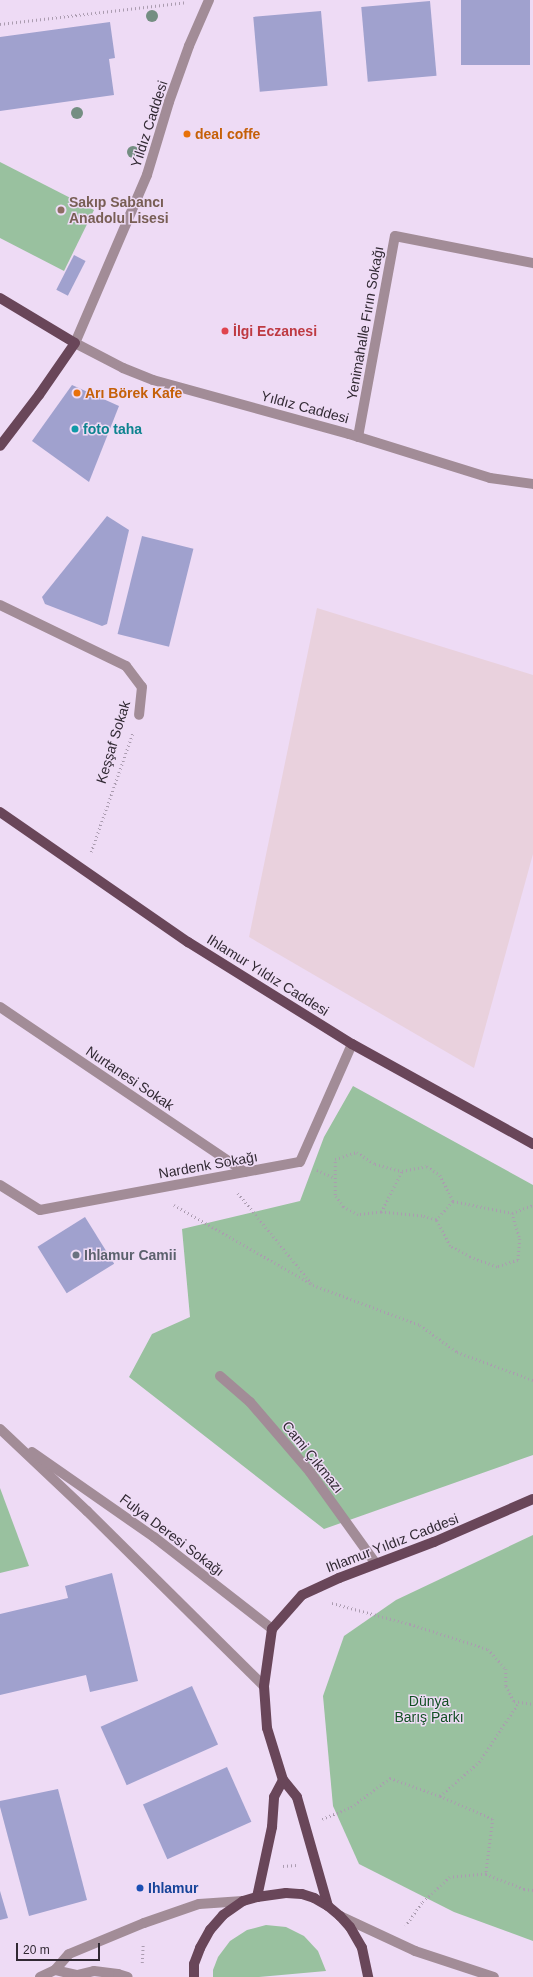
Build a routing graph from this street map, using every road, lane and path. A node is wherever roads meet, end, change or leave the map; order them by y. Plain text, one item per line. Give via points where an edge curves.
1 (209, 0) edge
2 (193, 1) dead end
3 (174, 2) edge
4 (0, 24) edge
5 (533, 263) edge
6 (0, 298) edge
7 (75, 343) junction
8 (358, 437) junction
9 (0, 446) edge
10 (533, 484) edge
11 (0, 605) edge
12 (139, 715) joint
13 (0, 812) edge
14 (84, 872) junction
15 (0, 1007) edge
16 (352, 1044) junction
17 (533, 1144) edge
18 (402, 1170) junction
19 (245, 1172) junction
20 (224, 1176) junction
21 (0, 1185) edge
22 (148, 1190) junction
23 (453, 1201) junction
24 (533, 1205) edge
25 (381, 1212) junction
26 (512, 1213) junction
27 (436, 1220) junction
28 (313, 1285) junction
29 (220, 1376) dead end
30 (533, 1380) edge
31 (3, 1432) edge
32 (533, 1499) edge
33 (376, 1564) junction
34 (302, 1595) junction
35 (272, 1629) junction
36 (264, 1686) junction
37 (519, 1702) junction
38 (533, 1704) edge
39 (283, 1780) junction
40 (440, 1796) junction
41 (306, 1826) junction
42 (317, 1864) junction
43 (264, 1867) junction
44 (486, 1874) junction
45 (533, 1890) edge
46 (258, 1896) junction
47 (243, 1901) junction
48 (328, 1906) junction
49 (340, 1916) junction
50 (144, 1923) junction
51 (395, 1943) junction
52 (141, 1969) dead end
53 (55, 1970) junction
54 (40, 1977) edge
55 (128, 1977) edge
56 (194, 1977) edge
57 (368, 1977) edge
58 (494, 1977) edge

1 - 7 street, Yıldız Caddesi via 169,102 147,176
2 - 3 path
3 - 4 path
5 - 8 street, Yenimahalle Fırın Sokağı via 395,236
6 - 7 main road, Yıldız Caddesi
7 - 8 street, Yıldız Caddesi via 123,368 153,380
7 - 9 main road
8 - 10 street, Yıldız Caddesi via 490,478
11 - 12 street, Keşşaf Sokak via 126,666 142,687
12 - 14 path, Keşşaf Sokak
13 - 14 main road, Ihlamur Yıldız Caddesi
14 - 16 main road, Ihlamur Yıldız Caddesi via 188,942
15 - 19 street, Nurtanesi Sokak
16 - 17 main road, Ihlamur Yıldız Caddesi
16 - 19 street, Nardenk Sokağı via 300,1162
18 - 23 path via 427,1166 440,1175
18 - 25 path
18 - 25 path via 375,1164 357,1152 335,1159 336,1196 342,1207 358,1215
19 - 20 street, Nardenk Sokağı
20 - 22 street, Nardenk Sokağı
20 - 28 path
21 - 22 street, Nardenk Sokağı via 40,1210
22 - 28 path
23 - 26 path
23 - 27 path
24 - 26 path
25 - 27 path
26 - 27 path via 520,1239 518,1260 498,1267 470,1257 450,1246
28 - 30 path via 420,1325 458,1352
29 - 33 street, Cami Çıkmazı via 250,1402 310,1472
31 - 35 street, Fulya Deresi Sokağı via 154,1537
31 - 36 street, Fulya Deresi Sokağı
32 - 33 main road, Ihlamur Yıldız Caddesi
33 - 34 main road, Ihlamur Yıldız Caddesi
34 - 35 main road, Ihlamur Yıldız Caddesi
34 - 37 path via 410,1624 488,1649 506,1669 506,1686 514,1701
35 - 36 main road
36 - 39 main road via 267,1728
37 - 38 path
37 - 40 path via 479,1762
39 - 41 main road via 297,1798
39 - 43 main road via 274,1797 272,1827
40 - 41 path via 390,1778 351,1807
40 - 44 path via 493,1820
41 - 42 main road
42 - 43 path
42 - 48 main road
43 - 46 main road
44 - 45 path
44 - 51 path via 450,1877 422,1903
46 - 47 main road
46 - 48 main road via 302,1894
47 - 50 street via 199,1904
47 - 56 main road via 223,1915 210,1930 194,1964
48 - 49 main road
49 - 51 street
49 - 57 main road via 350,1927 362,1948
50 - 52 path
50 - 53 street via 69,1954
51 - 58 street
53 - 54 street
53 - 55 street via 77,1975 94,1971

